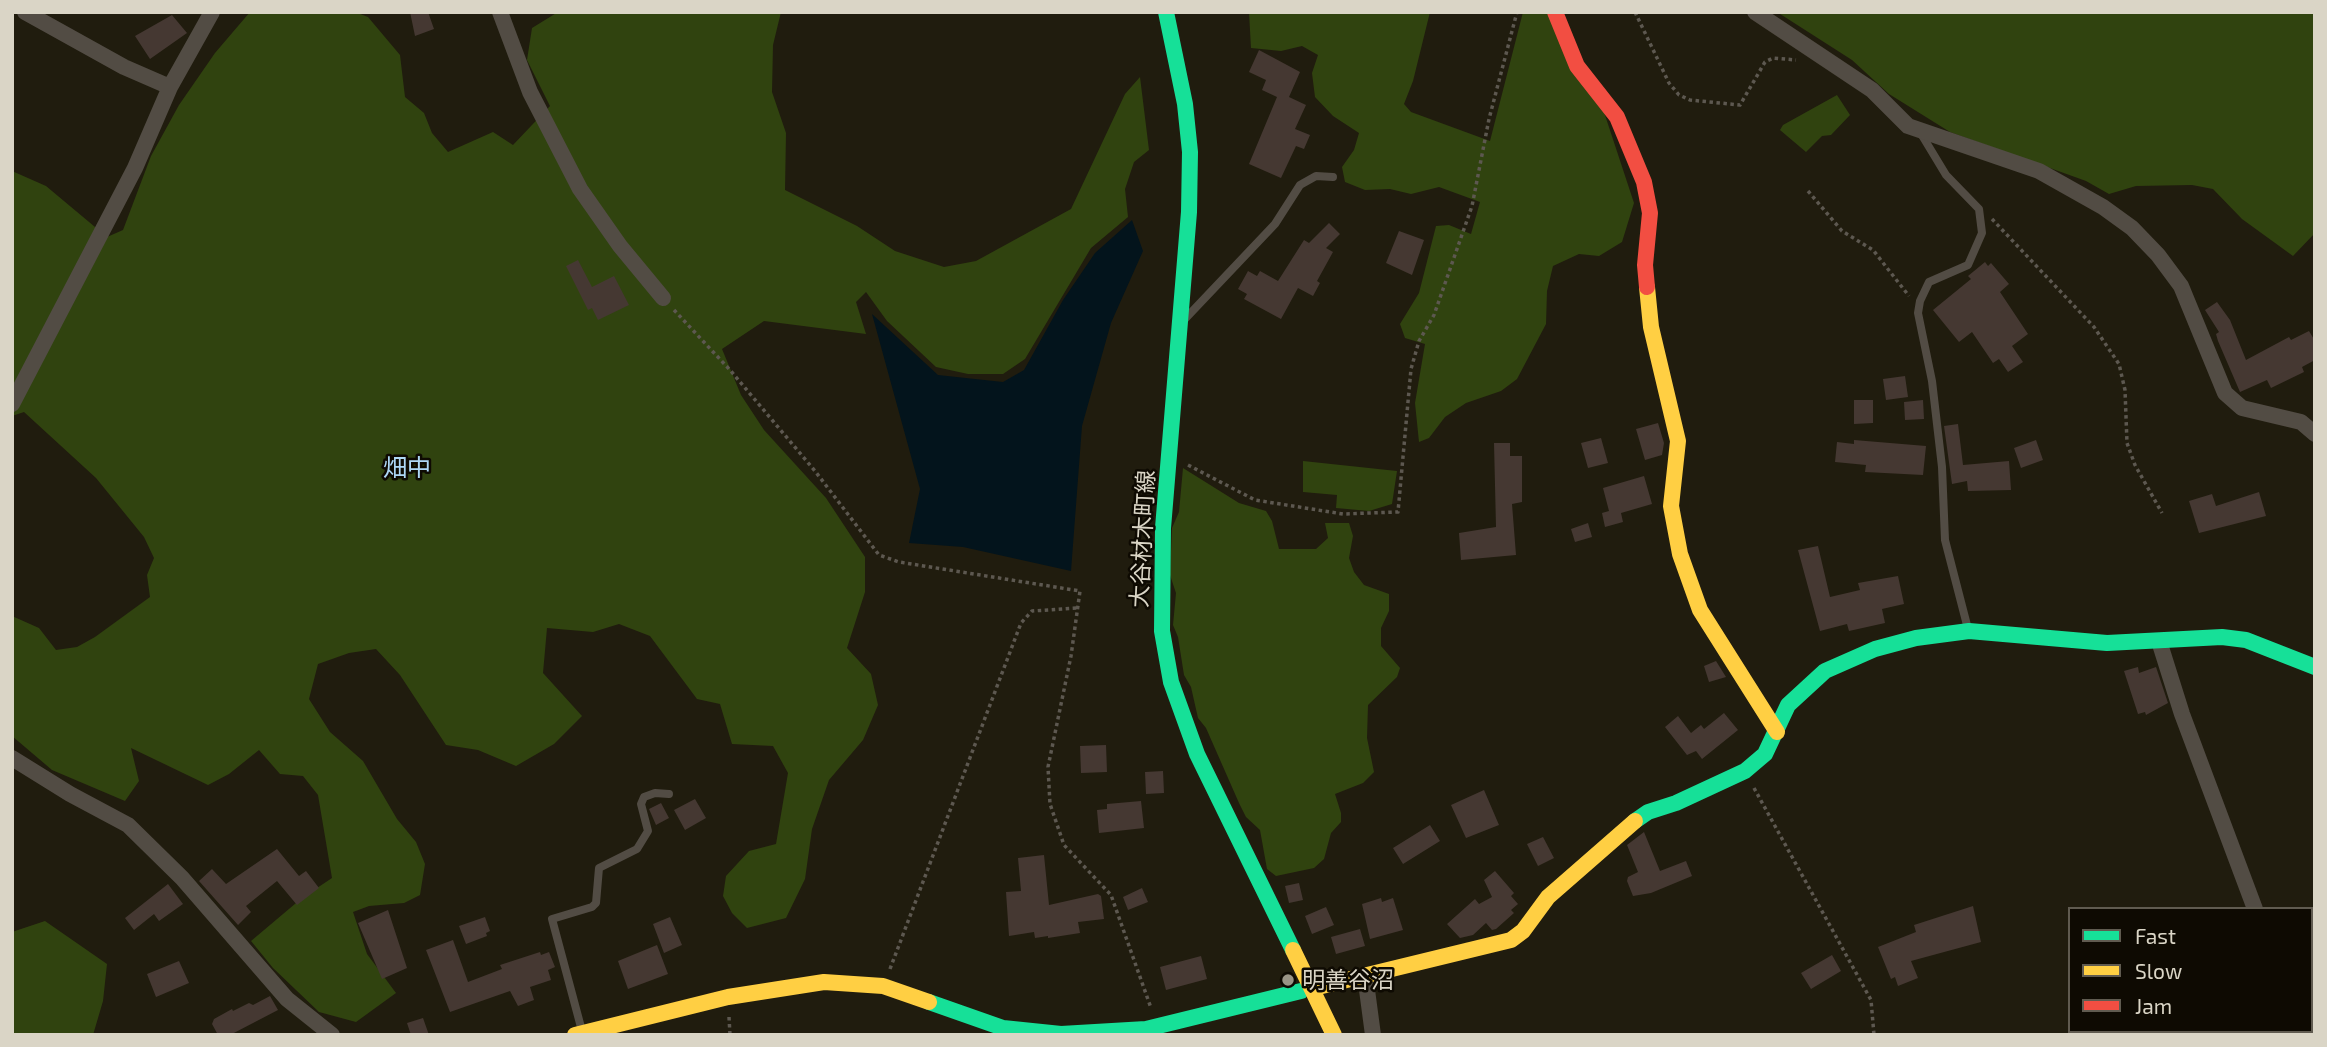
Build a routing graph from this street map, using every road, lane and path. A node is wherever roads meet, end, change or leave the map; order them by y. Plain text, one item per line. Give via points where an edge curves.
1 (25, 12) edge
2 (212, 12) edge
3 (500, 12) edge
4 (1166, 12) edge
5 (1517, 12) edge
6 (1555, 12) edge
7 (1635, 12) edge
8 (1755, 12) edge
9 (1821, 54) junction
10 (170, 87) junction
11 (1920, 132) junction
12 (1333, 177) dead end
13 (1808, 191) dead end
14 (1979, 209) junction
15 (663, 298) joint
16 (1918, 313) junction
17 (1181, 323) junction
18 (12, 404) edge
19 (2315, 434) edge
20 (1171, 456) junction
21 (2162, 513) dead end
22 (1078, 608) junction
23 (1969, 631) junction
24 (2159, 641) junction
25 (2315, 667) edge
26 (1777, 732) junction
27 (12, 758) edge
28 (1745, 771) junction
29 (669, 794) dead end
30 (2254, 907) edge
31 (1364, 975) junction
32 (883, 986) junction
33 (1322, 986) dead end
34 (1301, 991) dead end
35 (1162, 1031) edge
36 (579, 1034) edge
37 (1061, 1034) edge
38 (332, 1035) edge
39 (1334, 1035) edge
40 (1373, 1035) edge
41 (1874, 1035) edge

1 - 10 street
2 - 10 street
3 - 15 street via 530,92 580,189
4 - 17 street, 大谷材木町線 via 1190,152
5 - 20 path via 1472,206 1411,369 1398,512 1343,514 1255,500
6 - 26 street via 1577,66 1618,117 1644,181 1650,213 1646,265 1651,327 1678,441 1671,506 1680,554 1700,610
7 - 9 path via 1670,83 1690,100 1740,106 1765,62 1773,58 1809,61
8 - 9 street
9 - 11 street
10 - 18 street via 135,168
11 - 14 lane via 1946,175
11 - 19 street via 2039,171 2132,228 2181,286 2225,393 2242,408 2301,422
12 - 17 lane via 1316,176 1300,185 1275,224
13 - 16 path via 1842,232 1873,250 1890,268
14 - 16 lane via 1982,233 1968,265 1928,282
14 - 21 path via 2000,225 2094,327 2119,364 2127,443
15 - 22 path via 764,410 879,555 1080,591
16 - 23 lane via 1932,381 1945,540
17 - 20 street, 大谷材木町線
20 - 39 street, 大谷材木町線 via 1160,582 1171,682 1197,754
22 - 32 path via 1032,611 1021,623
22 - 35 path via 1048,767 1050,804 1064,845 1111,895
23 - 24 street via 2107,643
23 - 26 street via 1875,649 1825,671 1788,705
24 - 25 street via 2246,640
24 - 30 street
26 - 28 street via 1765,754
27 - 38 street via 128,825 182,878 287,999
28 - 31 street via 1648,812 1616,835 1548,897 1511,940
28 - 41 path via 1871,1000
29 - 36 lane via 644,797 641,804 648,831 637,849 599,868 596,903 552,919
31 - 33 street
31 - 40 street
32 - 36 street via 811,984 729,997
32 - 37 street via 1003,1028
34 - 35 street
35 - 37 street

